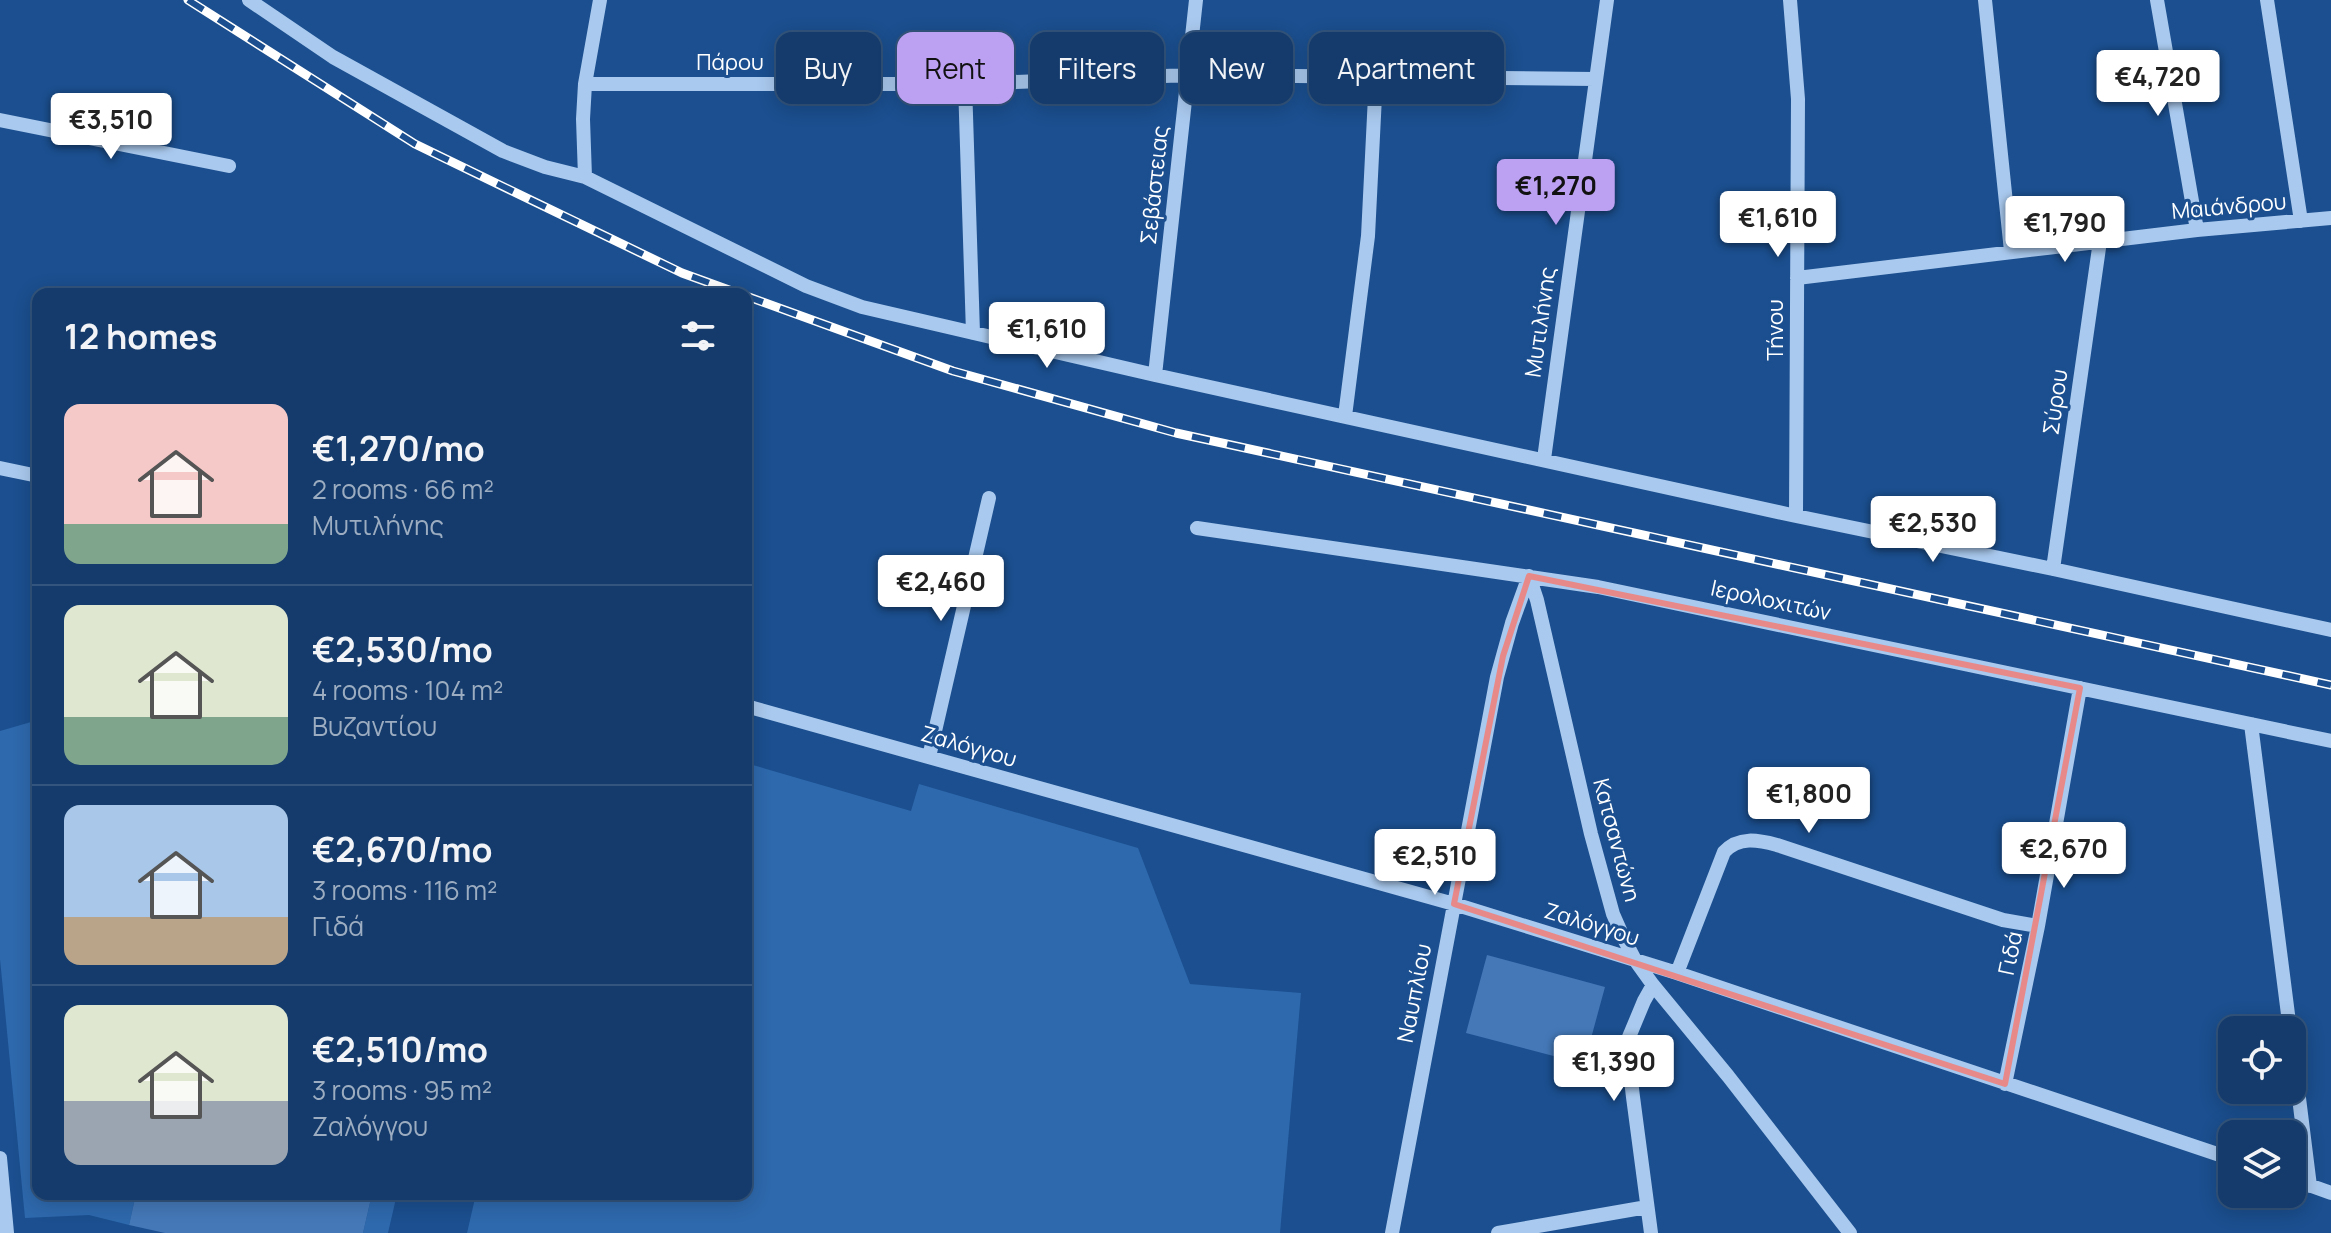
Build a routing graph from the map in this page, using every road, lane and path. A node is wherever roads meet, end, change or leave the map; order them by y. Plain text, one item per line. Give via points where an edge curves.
1 (249, 0) edge
2 (600, 0) edge
3 (1196, 0) edge
4 (1607, 0) edge
5 (1790, 0) edge
6 (1985, 0) edge
7 (2157, 0) edge
8 (2267, 0) edge
9 (1193, 32) edge
10 (1180, 75) edge
11 (1504, 78) edge
12 (1595, 79) junction
13 (1014, 82) edge
14 (585, 84) junction
15 (897, 84) edge
16 (966, 104) edge
17 (1186, 104) edge
18 (1375, 104) edge
19 (0, 120) edge
20 (229, 166) dead end
21 (585, 177) junction
22 (2301, 221) junction
23 (2330, 222) edge
24 (2197, 230) junction
25 (2100, 241) junction
26 (2011, 251) junction
27 (1797, 278) junction
28 (973, 333) junction
29 (1155, 375) junction
30 (1345, 416) junction
31 (1544, 459) junction
32 (0, 468) edge
33 (32, 475) edge
34 (989, 498) dead end
35 (1796, 516) junction
36 (1197, 528) dead end
37 (2053, 569) junction
38 (1529, 576) junction
39 (2331, 630) edge
40 (2080, 688) junction
41 (752, 708) edge
42 (2251, 724) junction
43 (2331, 741) edge
44 (929, 757) junction
45 (1454, 904) junction
46 (2038, 926) junction
47 (1635, 960) junction
48 (1677, 973) junction
49 (1653, 985) junction
50 (2288, 1016) edge
51 (2005, 1084) junction
52 (2300, 1104) edge
53 (2218, 1154) edge
54 (0, 1158) edge
55 (2306, 1184) edge
56 (2310, 1186) junction
57 (2331, 1193) edge
58 (1647, 1207) junction
59 (7, 1233) edge
60 (1392, 1233) edge
61 (1498, 1233) edge
62 (1651, 1233) edge
63 (1850, 1233) edge

1 - 21 street via 333,57 503,151
2 - 14 street
3 - 9 street, Σεβάστειας
4 - 12 street, Μυτιλήνης
5 - 27 street, Τήνου via 1798,99
6 - 26 street
7 - 24 street
8 - 22 street
10 - 13 street, Πάρου
11 - 12 street, Πάρου
12 - 31 street, Μυτιλήνης
14 - 15 street, Πάρου
14 - 21 street
16 - 28 street
17 - 29 street, Σεβάστειας
18 - 30 street via 1368,236
19 - 20 street
21 - 28 street via 831,297
22 - 23 street, Μαιάνδρου
22 - 24 street, Μαιάνδρου
24 - 25 street, Μαιάνδρου
25 - 26 street, Μαιάνδρου
25 - 37 street, Σύρου
26 - 27 street, Μαιάνδρου
27 - 35 street, Τήνου
28 - 29 street
29 - 30 street
30 - 31 street
31 - 35 street
32 - 33 street
34 - 44 street
35 - 37 street
36 - 38 street, Ιερολοχιτών
37 - 39 street
38 - 40 street, Ιερολοχιτών
38 - 45 street, Ναυπλίου via 1497,677
38 - 47 street, Κατσαντώνη via 1613,914
40 - 42 street, Ιερολοχιτών
40 - 46 street, Γιδά
41 - 44 street, Ζαλόγγου
42 - 43 street, Ιερολοχιτών
42 - 50 street
44 - 45 street, Ζαλόγγου
45 - 47 street, Ζαλόγγου
45 - 60 street, Ναυπλίου
46 - 48 street via 2003,920 1750,840 1724,852
46 - 51 street, Γιδά
47 - 48 street, Ζαλόγγου
47 - 49 street, Κατσαντώνη
48 - 51 street, Ζαλόγγου
49 - 58 street via 1629,1037
49 - 63 street, Κατσαντώνη
51 - 53 street, Ζαλόγγου
52 - 56 street
54 - 59 street
55 - 56 street
56 - 57 street
58 - 61 street
58 - 62 street

